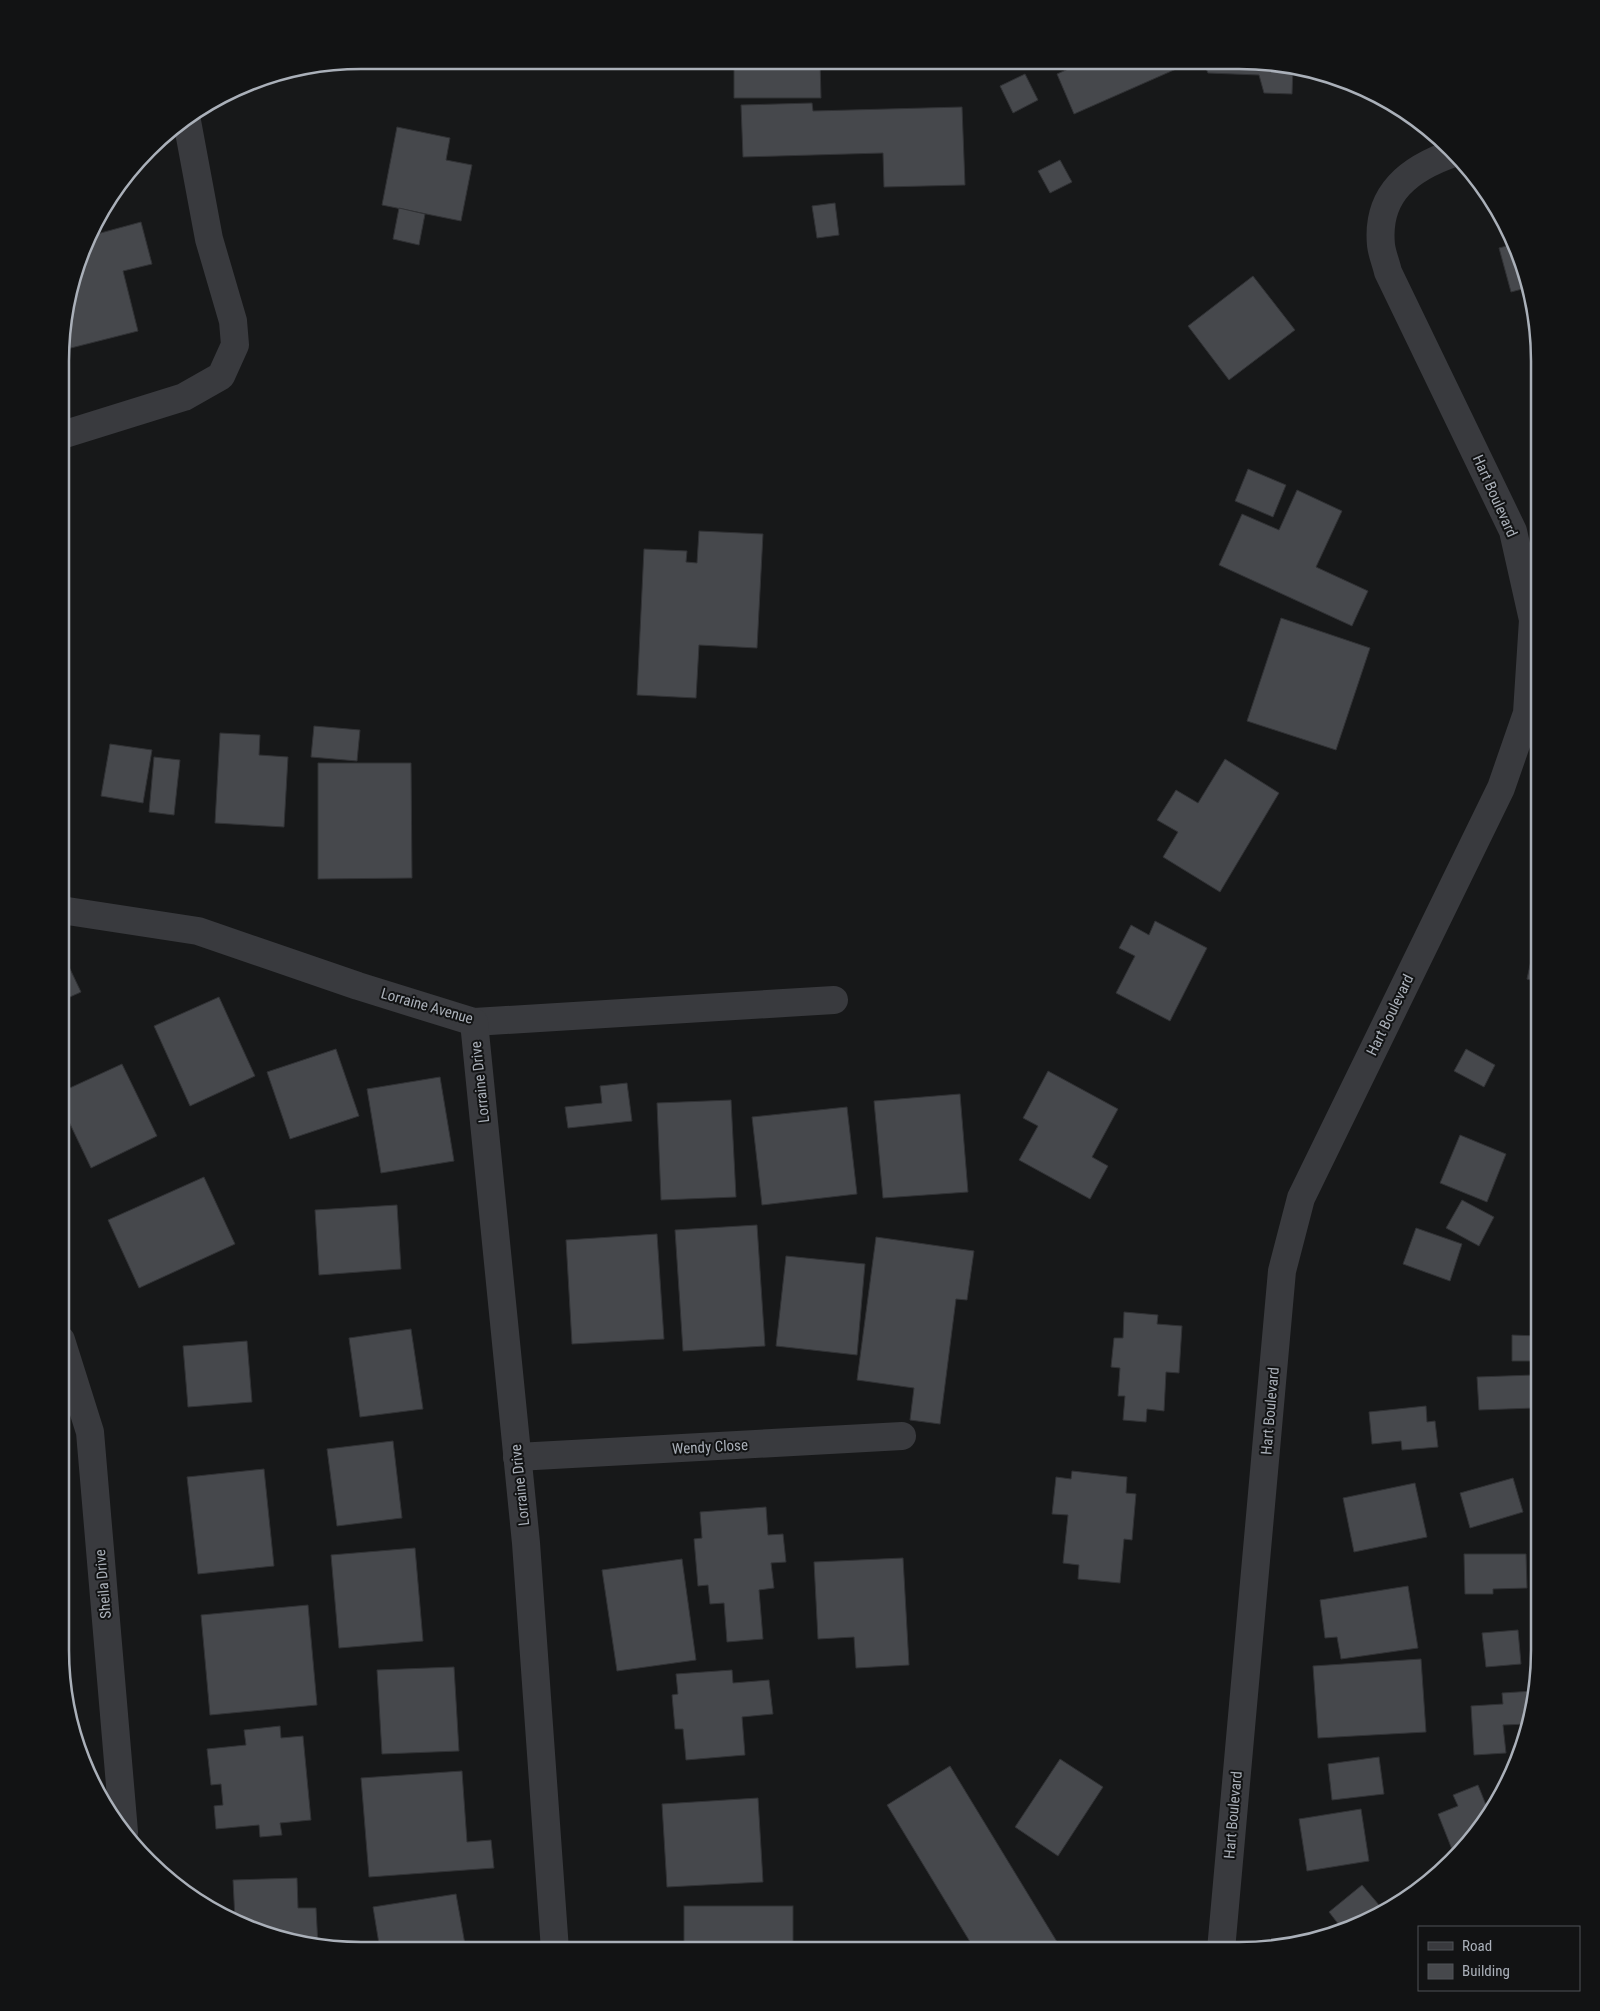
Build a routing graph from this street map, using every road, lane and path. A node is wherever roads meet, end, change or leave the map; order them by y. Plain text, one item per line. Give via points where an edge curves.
1 (188, 126) edge
2 (1447, 155) edge
3 (69, 433) edge
4 (1531, 611) edge
5 (1531, 651) edge
6 (69, 911) edge
7 (834, 1000) dead end
8 (474, 1022) junction
9 (69, 1365) edge
10 (902, 1436) dead end
11 (517, 1457) junction
12 (123, 1819) edge
13 (554, 1942) edge
14 (1222, 1942) edge

1 - 3 street via 209,239 236,345 221,376 184,396
2 - 4 street, Hart Boulevard via 1430,161 1408,175 1391,195 1382,220 1381,246 1388,272 1513,531
5 - 14 street, Hart Boulevard via 1527,714 1501,788 1301,1198 1282,1271
6 - 8 street, Lorraine Avenue via 198,931
7 - 8 street, Lorraine Avenue
8 - 11 street, Lorraine Drive
9 - 12 street, Sheila Drive via 90,1432
10 - 11 street, Wendy Close
11 - 13 street, Lorraine Drive

